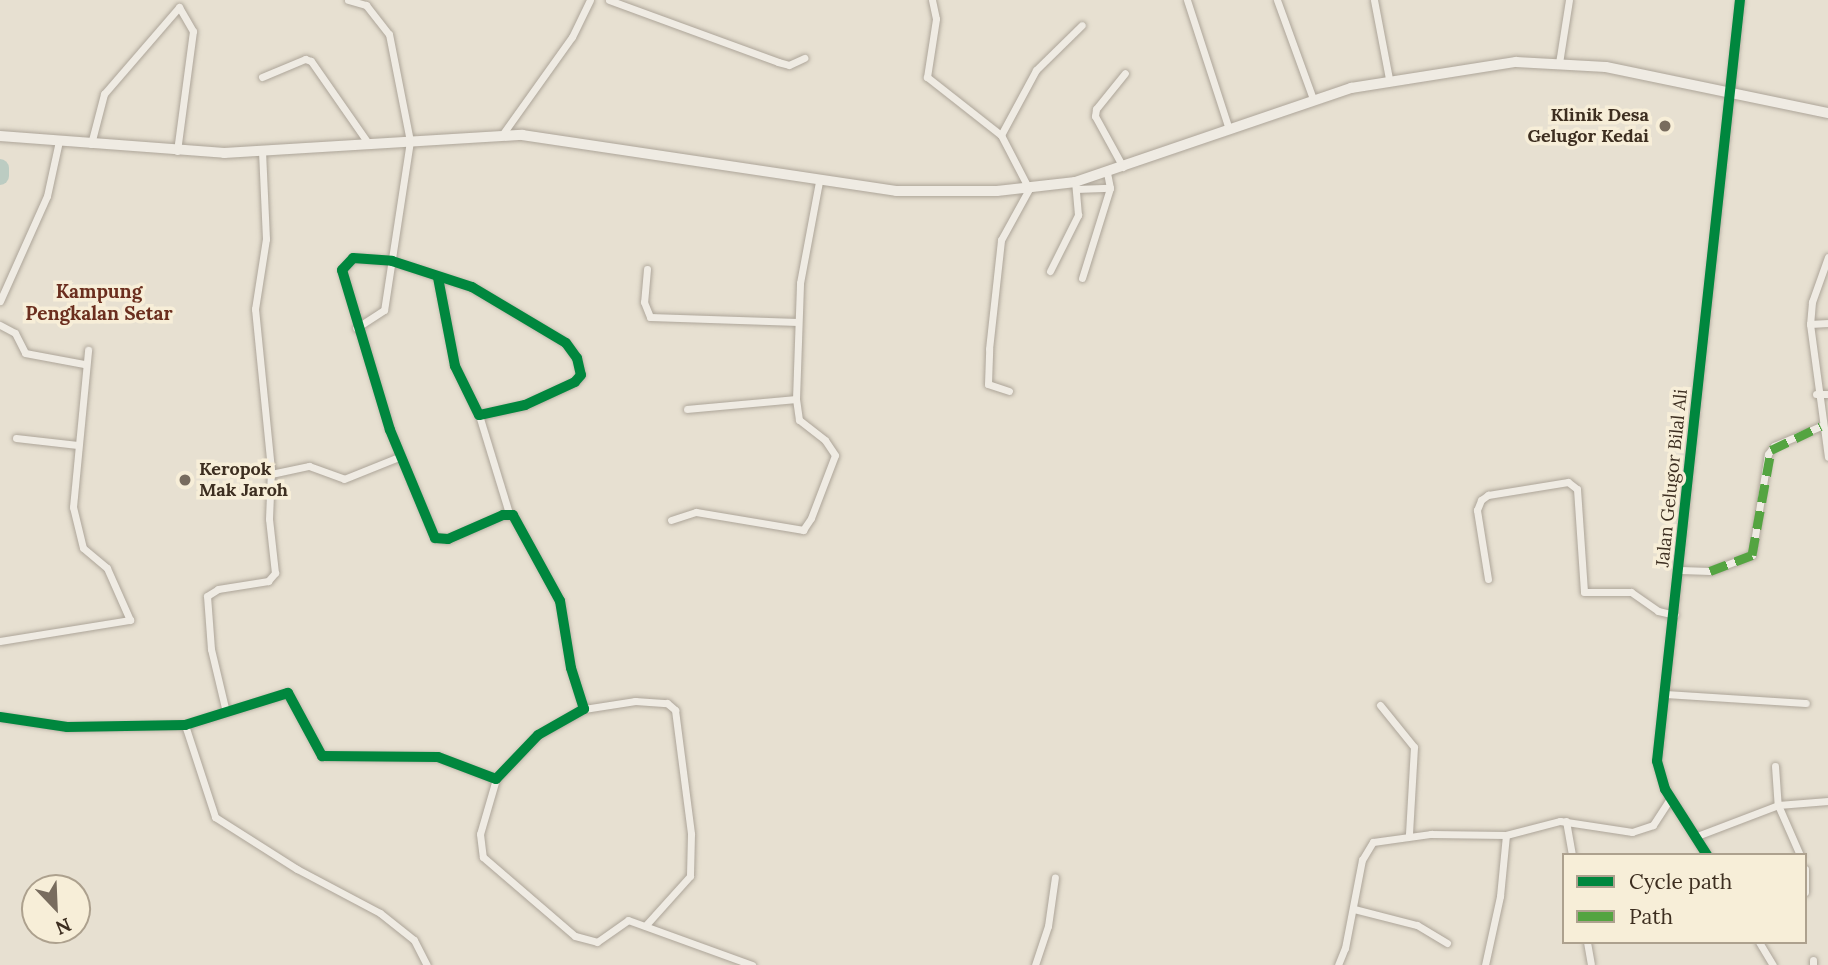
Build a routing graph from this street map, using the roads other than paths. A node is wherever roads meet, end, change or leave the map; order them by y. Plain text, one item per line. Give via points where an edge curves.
1 (348, 0) edge
2 (590, 0) edge
3 (609, 0) edge
4 (932, 0) edge
5 (1187, 0) edge
6 (1277, 0) edge
7 (1374, 0) edge
8 (1569, 0) edge
9 (1740, 0) edge
10 (1082, 25) dead end
11 (804, 58) dead end
12 (1559, 63) junction
13 (1125, 73) dead end
14 (262, 77) dead end
15 (1389, 79) junction
16 (1735, 91) junction
17 (1313, 99) junction
18 (1828, 113) edge
19 (1228, 127) junction
20 (0, 135) edge
21 (502, 135) junction
22 (1001, 135) junction
23 (59, 141) junction
24 (410, 141) junction
25 (368, 142) junction
26 (91, 145) junction
27 (262, 150) junction
28 (177, 152) junction
29 (1123, 167) junction
30 (1107, 172) junction
31 (818, 180) junction
32 (1075, 185) junction
33 (1110, 188) junction
34 (1029, 189) junction
35 (1828, 257) edge
36 (392, 261) junction
37 (647, 269) dead end
38 (1050, 271) dead end
39 (438, 278) junction
40 (1082, 278) dead end
41 (0, 301) edge
42 (798, 322) junction
43 (1828, 323) edge
44 (0, 324) edge
45 (1810, 324) junction
46 (356, 328) junction
47 (88, 349) dead end
48 (84, 364) junction
49 (1009, 391) dead end
50 (1816, 394) junction
51 (1828, 394) edge
52 (796, 399) junction
53 (687, 409) dead end
54 (479, 415) junction
55 (1821, 426) junction
56 (16, 438) dead end
57 (78, 446) junction
58 (400, 457) junction
59 (1828, 457) edge
60 (271, 474) junction
61 (509, 513) junction
62 (671, 520) dead end
63 (1683, 570) junction
64 (1488, 579) dead end
65 (1675, 615) junction
66 (0, 641) edge
67 (1667, 694) junction
68 (1806, 703) dead end
69 (1380, 705) dead end
70 (584, 709) junction
71 (226, 712) junction
72 (0, 717) edge
73 (185, 725) junction
74 (1775, 766) dead end
75 (496, 779) junction
76 (1670, 799) junction
77 (1828, 801) edge
78 (1778, 805) junction
79 (1566, 821) junction
80 (1409, 835) junction
81 (1506, 835) junction
82 (1699, 835) junction
83 (1572, 853) edge
84 (1706, 853) edge
85 (1799, 853) edge
86 (1055, 877) dead end
87 (1354, 909) junction
88 (645, 926) junction
89 (1447, 943) dead end
90 (1587, 944) edge
91 (1760, 944) edge
92 (1591, 964) edge
93 (427, 965) edge
94 (752, 965) edge
95 (1035, 965) edge
96 (1338, 965) edge
97 (1485, 965) edge
98 (1773, 965) edge

1 - 24 street via 366,5 389,34
2 - 21 street via 572,37
3 - 11 street via 778,62 789,65
4 - 22 street via 936,19 927,77
5 - 19 street
6 - 17 street
7 - 15 street
8 - 12 street
9 - 16 street, Jalan Gelugor Bilal Ali
10 - 22 street via 1036,70
12 - 15 main road via 1516,62
12 - 16 main road
13 - 29 street via 1096,109 1095,117
14 - 25 street via 305,59 312,61
15 - 17 main road
16 - 18 main road
16 - 63 street, Jalan Gelugor Bilal Ali
17 - 19 main road
19 - 29 main road
20 - 23 main road
21 - 24 main road
21 - 31 main road
22 - 34 street
23 - 26 main road
23 - 41 street via 47,196
24 - 25 main road
24 - 36 street
25 - 27 main road
26 - 28 main road
26 - 28 street via 104,94 179,7 193,31
27 - 28 main road
27 - 60 street via 266,239 255,309
29 - 30 main road
30 - 32 main road
30 - 33 street
31 - 34 main road via 896,191
31 - 42 street via 807,226
32 - 33 street
32 - 34 main road
32 - 38 street via 1078,215
33 - 40 street
34 - 49 street via 1001,240 988,363 988,384
35 - 45 street via 1812,302
36 - 39 street
36 - 46 street via 384,310
36 - 46 street via 353,258 346,262 343,282
37 - 42 street via 644,302 650,317
39 - 54 street via 455,366
39 - 54 street via 472,287 502,302 566,343 577,358 581,375 575,382 524,405
42 - 52 street
43 - 45 street
44 - 48 street via 17,334 24,353
45 - 50 street
46 - 58 street
47 - 48 street
48 - 57 street
50 - 51 street
50 - 55 street
52 - 53 street
52 - 62 street via 799,420 825,440 835,455 803,530 696,512
54 - 61 street
55 - 59 street
55 - 63 street via 1771,450 1752,555 1710,570
56 - 57 street
57 - 66 street via 73,507 81,543 107,568 130,620
58 - 60 street via 344,479 317,467
58 - 61 street via 435,538 448,539
60 - 71 street via 274,578 218,590 206,601
61 - 70 street via 560,601 571,668
63 - 65 street, Jalan Gelugor Bilal Ali
64 - 65 street via 1477,510 1481,500 1568,482 1577,489 1584,592 1631,592 1658,611
65 - 67 street, Jalan Gelugor Bilal Ali
67 - 68 street
67 - 76 street, Jalan Gelugor Bilal Ali via 1657,761
69 - 80 street via 1414,747
70 - 75 street via 538,735
70 - 88 street via 635,701 667,703 675,710 691,834 690,876
71 - 73 street
71 - 75 street via 288,693 322,757 438,757
72 - 73 street via 67,727
73 - 93 street via 215,817 380,913 414,940
74 - 78 street
75 - 88 street via 479,846 492,867 582,940 597,942 623,921
76 - 79 street via 1660,818 1645,829 1598,830
76 - 82 street, Jalan Gelugor Bilal Ali
77 - 78 street
78 - 82 street
78 - 85 street
79 - 81 street
79 - 83 street
80 - 81 street
80 - 87 street via 1367,847
81 - 97 street via 1500,895
82 - 84 street, Jalan Gelugor Bilal Ali
86 - 95 street via 1048,926
87 - 89 street via 1417,925
87 - 96 street
88 - 94 street
90 - 92 street
91 - 98 street

